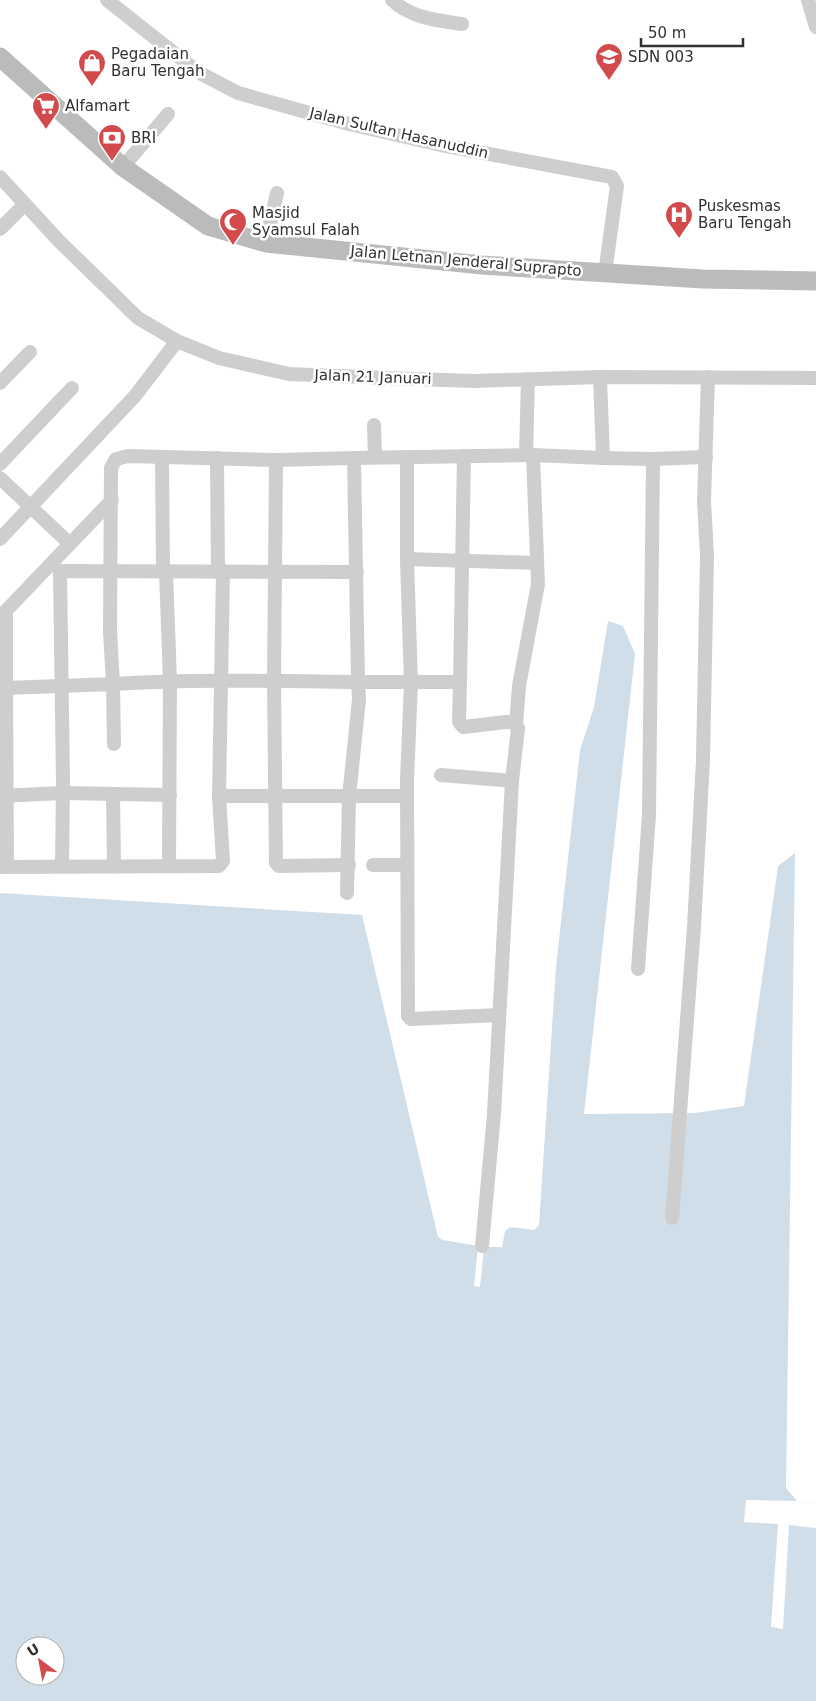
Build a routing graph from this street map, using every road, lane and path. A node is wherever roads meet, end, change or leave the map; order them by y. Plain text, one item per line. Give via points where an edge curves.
1 (392, 0) edge
2 (808, 0) edge
3 (111, 4) edge
4 (462, 24) dead end
5 (816, 27) edge
6 (1, 59) edge
7 (168, 114) dead end
8 (123, 167) junction
9 (0, 177) edge
10 (277, 193) dead end
11 (24, 205) junction
12 (0, 229) edge
13 (266, 243) junction
14 (605, 273) junction
15 (816, 281) edge
16 (177, 341) junction
17 (30, 352) dead end
18 (600, 377) junction
19 (708, 377) junction
20 (816, 378) edge
21 (528, 379) junction
22 (0, 383) edge
23 (72, 388) dead end
24 (374, 425) dead end
25 (464, 456) junction
26 (530, 456) junction
27 (375, 457) junction
28 (407, 457) junction
29 (162, 458) junction
30 (218, 458) junction
31 (354, 458) junction
32 (603, 458) junction
33 (706, 458) junction
34 (653, 459) junction
35 (276, 460) junction
36 (0, 464) edge
37 (0, 478) edge
38 (112, 500) junction
39 (30, 507) junction
40 (0, 539) edge
41 (70, 544) junction
42 (408, 559) junction
43 (462, 562) junction
44 (537, 563) junction
45 (220, 571) junction
46 (112, 572) junction
47 (164, 572) junction
48 (275, 572) junction
49 (357, 572) junction
50 (3, 614) edge
51 (170, 681) junction
52 (220, 682) junction
53 (274, 682) junction
54 (358, 682) junction
55 (460, 682) junction
56 (411, 683) junction
57 (113, 684) junction
58 (61, 686) junction
59 (6, 688) junction
60 (516, 725) junction
61 (114, 744) dead end
62 (441, 775) dead end
63 (512, 781) junction
64 (63, 794) junction
65 (112, 794) junction
66 (170, 795) junction
67 (3, 796) edge
68 (219, 796) junction
69 (349, 796) junction
70 (407, 796) junction
71 (275, 797) junction
72 (349, 864) junction
73 (114, 865) junction
74 (373, 865) dead end
75 (407, 865) junction
76 (3, 866) edge
77 (62, 866) junction
78 (170, 866) junction
79 (347, 893) dead end
80 (638, 969) dead end
81 (500, 1015) junction
82 (672, 1218) dead end
83 (482, 1246) dead end

1 - 4 street via 416,16
2 - 5 street
3 - 14 street, Jalan Sultan Hasanuddin via 198,72 238,93 441,145 612,177 617,186
6 - 8 main road, Jalan Letnan Jenderal Suprapto
7 - 8 street
8 - 13 main road, Jalan Letnan Jenderal Suprapto via 208,226
9 - 11 street, Jalan 21 Januari
10 - 13 street
11 - 12 street
11 - 16 street, Jalan 21 Januari via 126,308
13 - 14 main road, Jalan Letnan Jenderal Suprapto via 482,265
14 - 15 main road, Jalan Letnan Jenderal Suprapto
16 - 21 street, Jalan 21 Januari via 219,358 289,374 474,381
16 - 39 street via 134,396
17 - 22 street
18 - 19 street, Jalan 21 Januari
18 - 21 street, Jalan 21 Januari
18 - 32 street
19 - 20 street, Jalan 21 Januari
19 - 33 street
21 - 26 street
23 - 36 street
24 - 27 street
25 - 26 street
25 - 28 street
25 - 43 street
26 - 32 street
26 - 44 street
27 - 28 street
27 - 31 street
28 - 42 street
29 - 30 street
29 - 38 street via 128,456 116,459 111,468
29 - 47 street
30 - 35 street
30 - 45 street
31 - 35 street
31 - 49 street
32 - 34 street
33 - 34 street
33 - 82 street via 703,760
34 - 80 street via 650,815
35 - 48 street
37 - 39 street
38 - 41 street
38 - 46 street
39 - 40 street
39 - 41 street
41 - 50 street
42 - 43 street
42 - 56 street
43 - 44 street
43 - 55 street
44 - 60 street via 538,584 519,686
45 - 47 street
45 - 48 street
45 - 52 street
46 - 47 street
46 - 57 street via 110,631
46 - 58 street via 59,572
47 - 51 street
48 - 49 street
48 - 53 street
49 - 54 street
50 - 59 street
51 - 52 street
51 - 57 street
51 - 66 street
52 - 53 street
52 - 68 street
53 - 54 street
53 - 71 street
54 - 56 street
54 - 69 street
55 - 56 street
55 - 60 street via 459,722 463,727 506,722
56 - 70 street
57 - 58 street
57 - 61 street
58 - 59 street
58 - 64 street
59 - 67 street
60 - 63 street
62 - 63 street
63 - 81 street
64 - 65 street
64 - 67 street
64 - 77 street
65 - 66 street
65 - 73 street
66 - 78 street
67 - 76 street
68 - 71 street
68 - 78 street via 222,863 217,866
69 - 70 street
69 - 71 street
69 - 72 street
70 - 75 street
71 - 72 street via 277,865
72 - 79 street
73 - 77 street
73 - 78 street
74 - 75 street
75 - 81 street via 408,1016 411,1019
76 - 77 street
81 - 83 street

